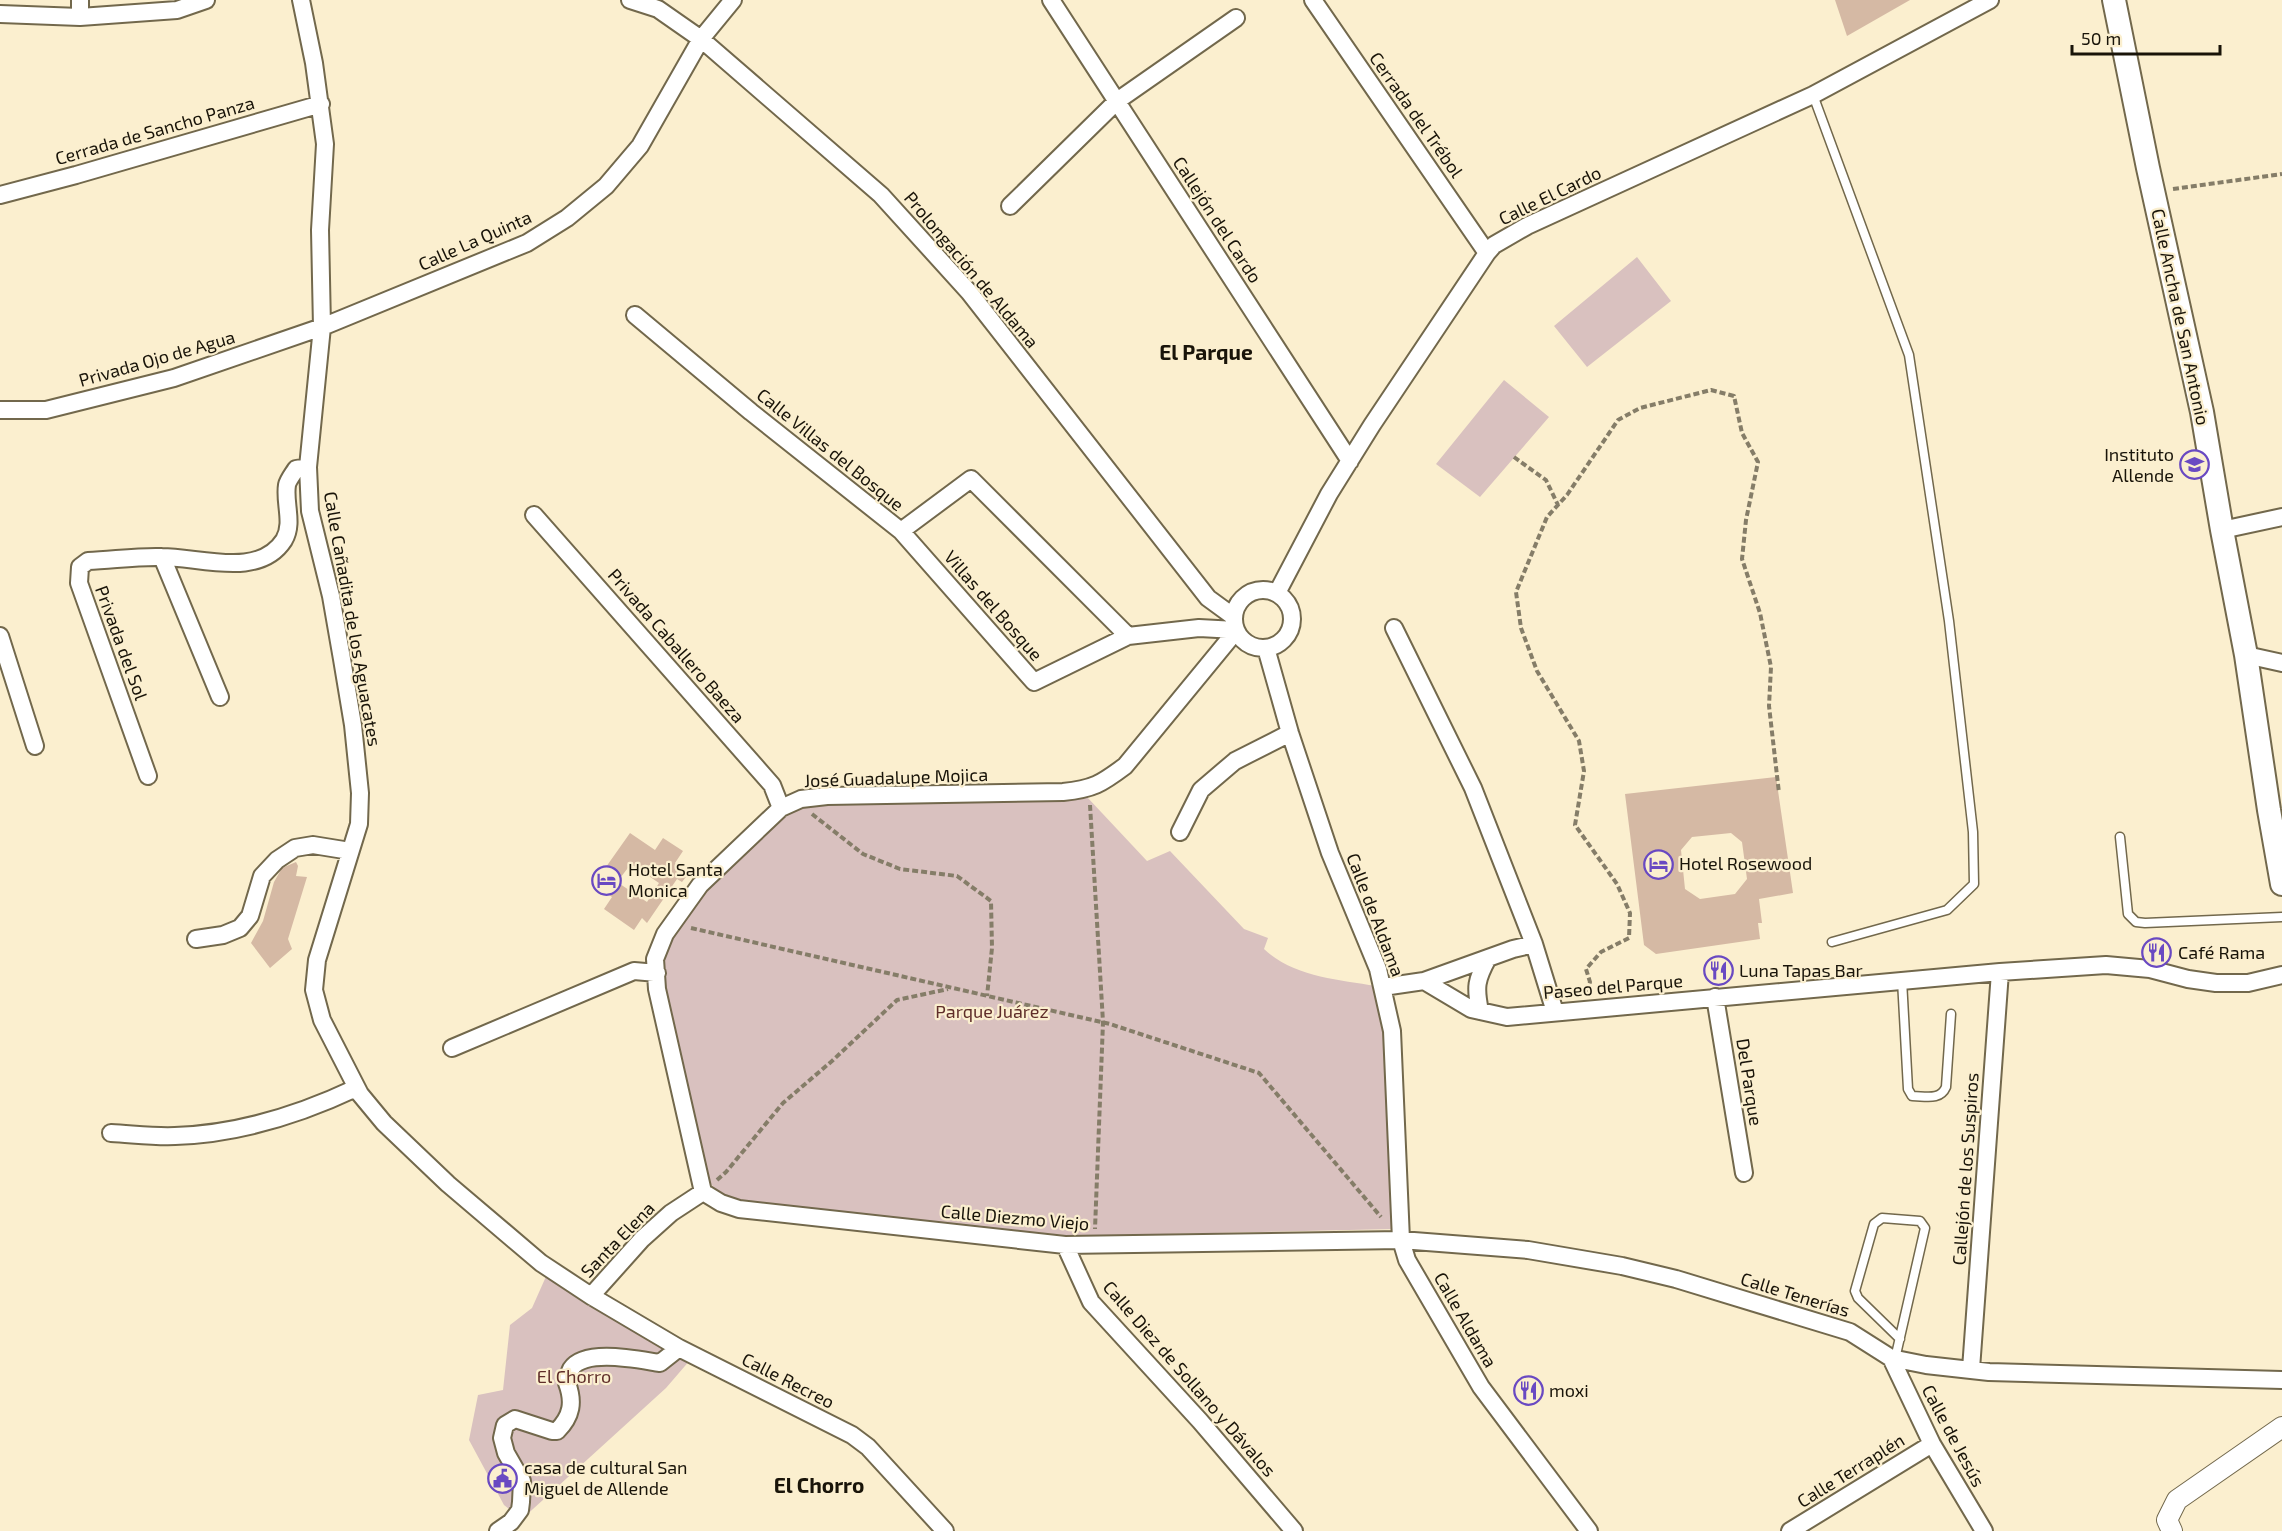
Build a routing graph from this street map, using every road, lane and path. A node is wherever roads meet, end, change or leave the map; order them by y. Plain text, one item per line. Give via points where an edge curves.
1 (80, 0) edge
2 (206, 0) edge
3 (301, 0) edge
4 (630, 0) edge
5 (733, 0) edge
6 (1050, 0) edge
7 (1313, 0) edge
8 (1990, 0) edge
9 (2114, 0) edge
10 (656, 4) edge
11 (0, 14) edge
12 (80, 17) junction
13 (1236, 18) dead end
14 (701, 39) junction
15 (1813, 95) junction
16 (1117, 101) junction
17 (321, 104) junction
18 (2282, 174) edge
19 (2153, 192) junction
20 (0, 195) edge
21 (1010, 206) dead end
22 (1487, 253) junction
23 (635, 315) dead end
24 (322, 327) junction
25 (0, 410) edge
26 (1514, 457) dead end
27 (1350, 461) junction
28 (308, 467) junction
29 (1558, 505) junction
30 (534, 515) dead end
31 (2282, 517) edge
32 (2222, 530) junction
33 (901, 531) junction
34 (162, 557) junction
35 (1277, 593) junction
36 (1235, 626) junction
37 (1394, 628) dead end
38 (0, 636) edge
39 (1128, 636) junction
40 (1266, 648) junction
41 (2246, 655) junction
42 (2282, 663) edge
43 (220, 697) dead end
44 (1290, 733) junction
45 (35, 746) dead end
46 (148, 776) dead end
47 (1089, 789) junction
48 (1779, 793) dead end
49 (781, 808) junction
50 (808, 811) dead end
51 (1180, 832) dead end
52 (2120, 837) dead end
53 (350, 851) junction
54 (2282, 884) edge
55 (2282, 916) edge
56 (673, 924) junction
57 (196, 939) dead end
58 (1832, 942) dead end
59 (1534, 944) junction
60 (1488, 958) junction
61 (2000, 972) junction
62 (657, 973) junction
63 (2282, 975) edge
64 (1902, 980) junction
65 (1424, 981) junction
66 (1383, 987) junction
67 (952, 988) junction
68 (987, 996) junction
69 (1715, 997) junction
70 (1582, 1010) junction
71 (1480, 1011) junction
72 (1556, 1012) junction
73 (1951, 1014) dead end
74 (1103, 1022) junction
75 (452, 1048) dead end
76 (357, 1088) junction
77 (111, 1133) dead end
78 (1744, 1173) dead end
79 (703, 1192) junction
80 (1401, 1240) junction
81 (1065, 1245) junction
82 (1095, 1245) junction
83 (591, 1296) junction
84 (1900, 1339) junction
85 (679, 1348) junction
86 (1893, 1359) junction
87 (1971, 1370) junction
88 (2282, 1380) edge
89 (2282, 1427) edge
90 (1932, 1444) junction
91 (498, 1531) edge
92 (945, 1531) edge
93 (1294, 1531) edge
94 (1588, 1531) edge
95 (1790, 1531) edge
96 (1984, 1531) edge
97 (2172, 1531) edge

1 - 12 street
2 - 12 street via 177,10
3 - 17 street, Calle Cañadita de los Aguacates
4 - 10 street, Prolongación de Aldama
5 - 14 street, Calle La Quinta
6 - 16 street, Callejón del Cardo
7 - 22 street, Cerrada del Trébol
8 - 15 street, Calle El Cardo
9 - 19 main road, Calle Ancha de San Antonio
10 - 14 street, Prolongación de Aldama
11 - 12 street
13 - 16 street
14 - 24 street, Calle La Quinta via 640,146 606,186 567,218 527,243
14 - 36 street, Prolongación de Aldama via 881,195 933,250 1208,598
15 - 22 street, Calle El Cardo via 1527,226
15 - 58 lane via 1909,355 1949,621 1973,832 1974,884 1947,910
16 - 21 street
16 - 27 street, Callejón del Cardo
17 - 20 street, Cerrada de Sancho Panza
17 - 24 street, Calle Cañadita de los Aguacates via 325,144 320,230
18 - 19 path
19 - 32 main road, Calle Ancha de San Antonio via 2202,412
22 - 27 street, Calle El Cardo
23 - 33 street, Calle Villas del Bosque
24 - 25 street, Privada Ojo de Agua via 174,378 109,395 46,410
24 - 28 street, Calle Cañadita de los Aguacates
26 - 29 path via 1546,480
27 - 35 street, Calle El Cardo
28 - 34 street, Privada del Sol via 296,469 287,484 289,521 285,537 277,549 263,558 243,563
28 - 53 street, Calle Cañadita de los Aguacates via 310,511 331,596 353,724 360,793 358,824
29 - 48 path via 1617,420 1640,408 1711,390 1734,396 1742,433 1758,462 1742,560 1760,613 1771,667 1769,706
29 - 70 path via 1547,517 1516,592 1521,628 1536,671 1579,741 1584,771 1575,825 1617,884 1630,913 1629,938 1601,952 1586,969 1590,982
30 - 49 street, Privada Caballero Baeza via 772,785
31 - 32 street
32 - 41 main road, Calle Ancha de San Antonio
33 - 39 street, Villas del Bosque via 1034,682
33 - 39 street, Calle Villas del Bosque via 971,479
34 - 43 street
34 - 46 street, Privada del Sol via 88,561 80,567 79,583
35 - 36 street via 1260,590 1246,595 1237,606
35 - 40 street via 1291,610 1291,628 1282,641
36 - 39 street
36 - 40 street via 1244,642
36 - 47 street, José Guadalupe Mojica via 1125,766
37 - 59 street via 1473,788
38 - 45 street
40 - 44 street, Calle de Aldama
41 - 42 street
41 - 54 main road, Calle Ancha de San Antonio
44 - 51 street via 1235,761 1201,790
44 - 66 street, Calle de Aldama via 1330,853
47 - 49 street, José Guadalupe Mojica via 827,796
47 - 74 path
49 - 56 street, José Guadalupe Mojica via 700,885
50 - 68 path via 862,854 900,868 957,876 991,901
52 - 55 lane via 2128,914 2136,922
53 - 57 street via 313,845 295,848 262,876 250,916 240,928
53 - 76 street, Calle Cañadita de los Aguacates via 317,960 314,990 322,1020
56 - 62 street, José Guadalupe Mojica via 655,959
56 - 67 path
59 - 60 street
59 - 72 street
60 - 65 street
60 - 71 street via 1477,978
61 - 63 street, Paseo del Parque via 2106,965 2150,969 2216,983 2248,983
61 - 64 street, Paseo del Parque
61 - 87 street, Callejón de los Suspiros
62 - 75 street via 634,971
62 - 79 street, José Guadalupe Mojica via 657,989
64 - 69 street, Paseo del Parque
64 - 73 lane via 1908,1089 1912,1096 1939,1096 1944,1092
65 - 66 street
65 - 71 street, Paseo del Parque
66 - 80 street, Calle de Aldama via 1392,1031
67 - 68 path
67 - 79 path via 897,1000 783,1103 726,1172
68 - 74 path
69 - 70 street, Paseo del Parque
69 - 78 street, Del Parque
70 - 72 street, Paseo del Parque
71 - 72 street, Paseo del Parque via 1507,1017
74 - 80 path via 1259,1073
74 - 82 path
76 - 77 street via 279,1118 221,1131 175,1136
76 - 83 street, Calle Cañadita de los Aguacates via 384,1123 448,1184 541,1263
79 - 81 street, Calle Diezmo Viejo via 739,1209
79 - 83 street, Santa Elena via 642,1239
80 - 82 street, Calle Diezmo Viejo
80 - 86 street, Calle Tenerías via 1528,1250 1654,1274 1850,1332
80 - 94 street, Calle Aldama via 1407,1260 1481,1387
81 - 82 street, Calle Diezmo Viejo
81 - 93 street, Calle Diez de Sollano y Dávalos via 1091,1302
83 - 85 street, Calle Recreo
84 - 84 lane via 1925,1228 1920,1221 1882,1218 1874,1224 1855,1291
84 - 86 lane
85 - 91 street via 660,1363 608,1356 583,1360 572,1368 567,1383 572,1395 571,1414 557,1431 515,1419 505,1425 502,1438 522,1481 522,1502 511,1522
85 - 92 street, Calle Recreo via 852,1435 868,1447
86 - 87 street, Calle Tenerías
86 - 90 street, Calle de Jesús
87 - 88 street, Calle Tenerías
89 - 97 street via 2177,1500 2167,1520
90 - 95 street, Calle Terraplén
90 - 96 street, Calle de Jesús

